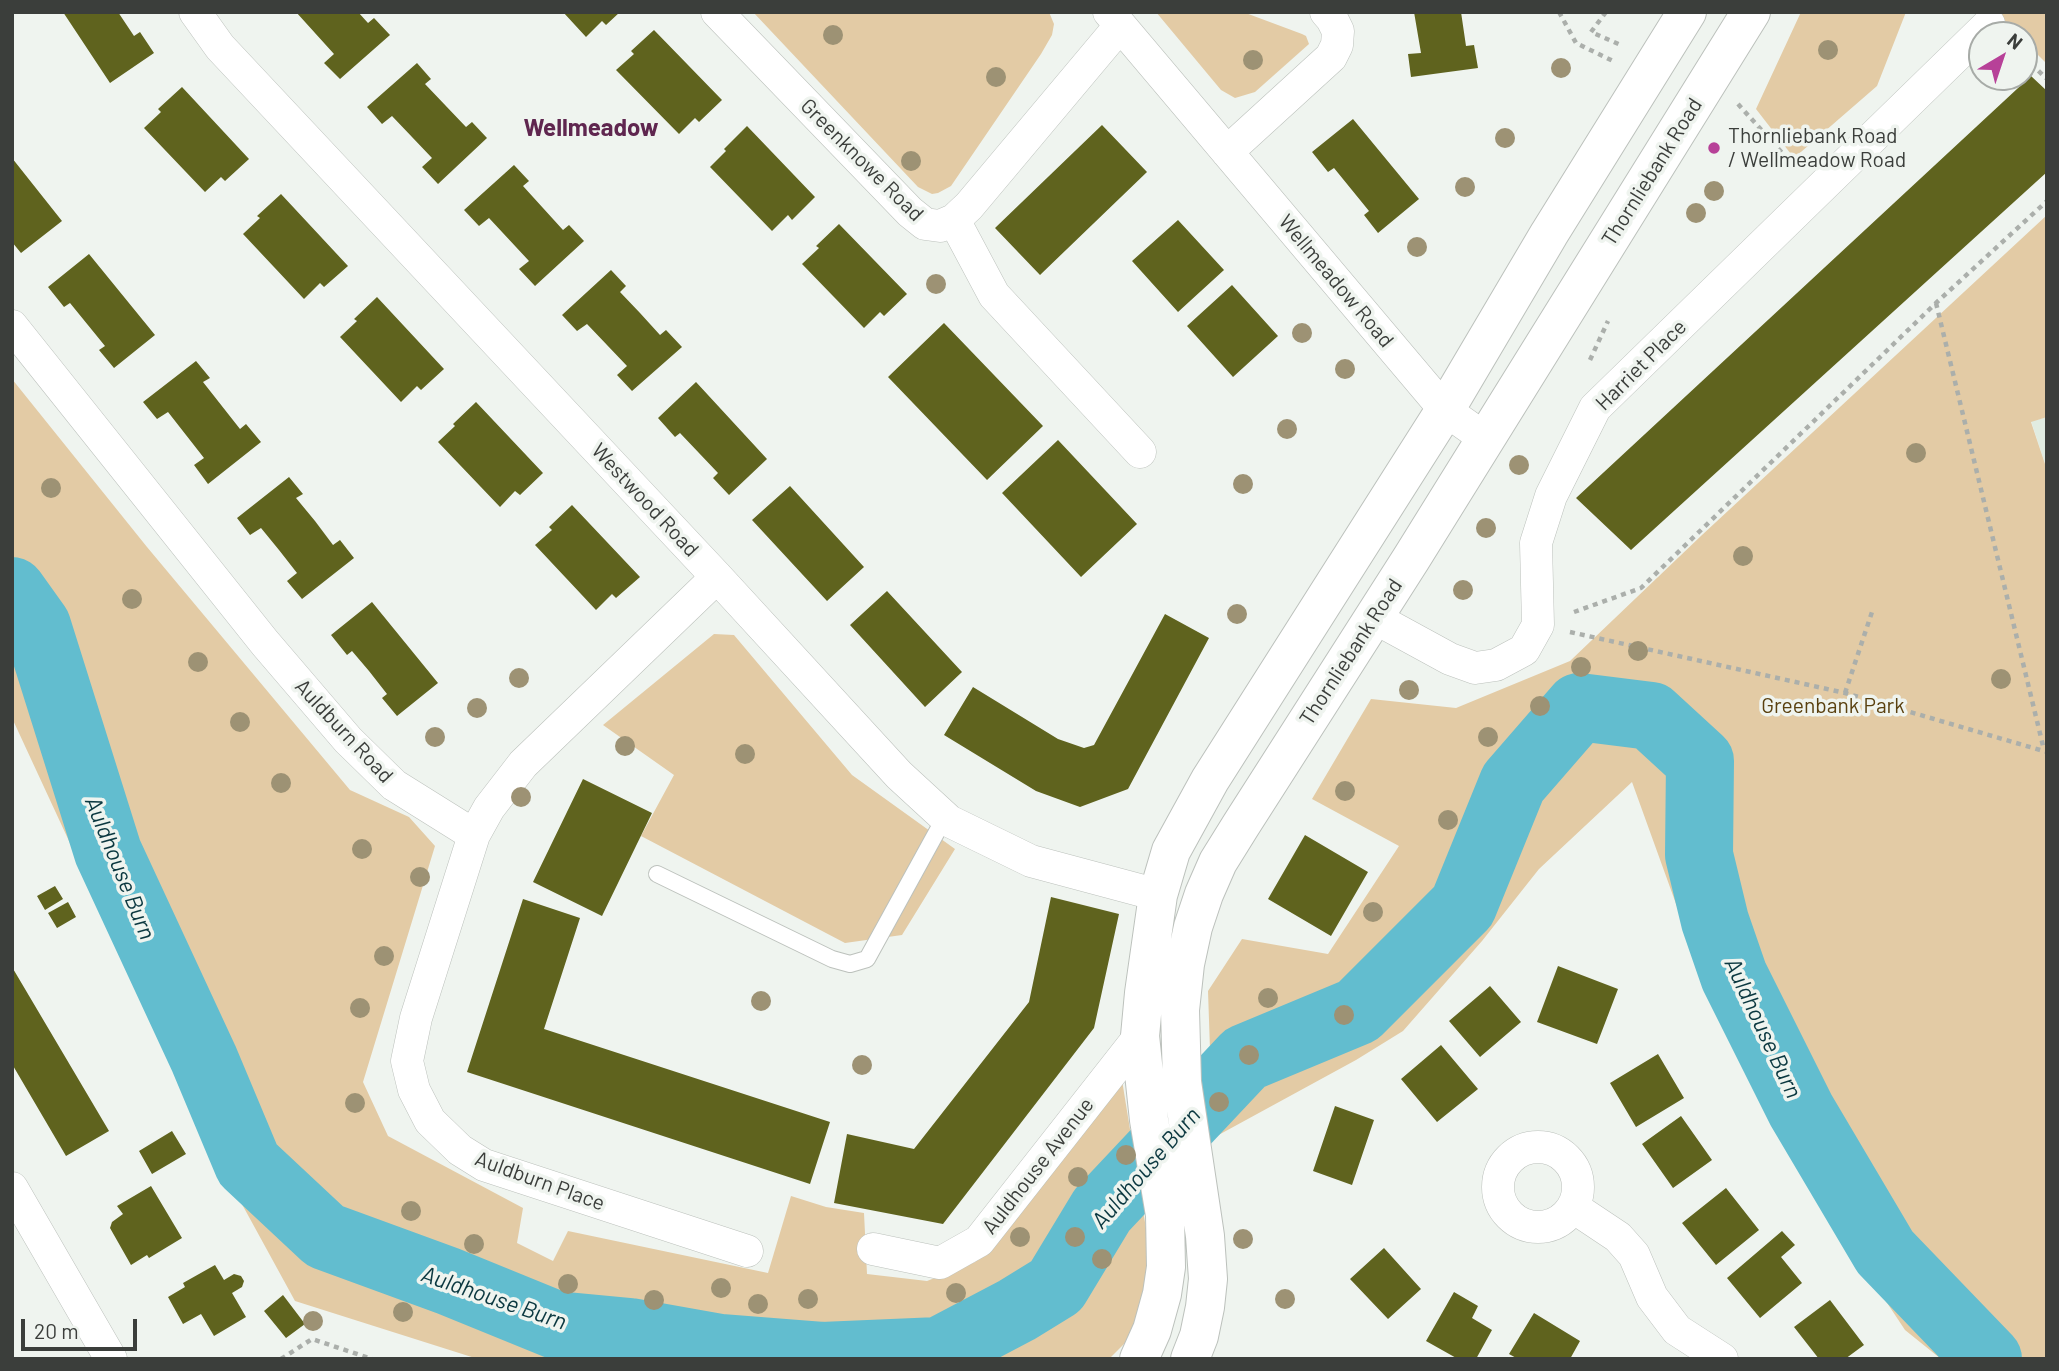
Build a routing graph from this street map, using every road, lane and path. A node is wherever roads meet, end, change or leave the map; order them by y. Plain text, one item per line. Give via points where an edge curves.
1 (195, 12) edge
2 (717, 12) edge
3 (1326, 12) edge
4 (1559, 12) edge
5 (1606, 12) edge
6 (1686, 12) edge
7 (1751, 12) edge
8 (1115, 19) edge
9 (1968, 44) edge
10 (1637, 64) junction
11 (1712, 76) junction
12 (1227, 152) junction
13 (1817, 191) junction
14 (2047, 201) edge
15 (954, 220) junction
16 (1936, 303) junction
17 (12, 326) edge
18 (1445, 410) junction
19 (1486, 439) junction
20 (1140, 452) dead end
21 (717, 577) junction
22 (1873, 609) dead end
23 (1373, 617) junction
24 (1538, 625) junction
25 (1844, 693) junction
26 (2046, 752) edge
27 (945, 817) junction
28 (474, 835) junction
29 (657, 874) dead end
30 (1158, 895) junction
31 (1200, 907) junction
32 (1140, 1036) junction
33 (12, 1188) edge
34 (1573, 1207) dead end
35 (873, 1249) dead end
36 (747, 1251) dead end
37 (111, 1359) edge
38 (281, 1359) edge
39 (372, 1359) edge
40 (1139, 1359) edge
41 (1190, 1359) edge
42 (1722, 1359) edge

1 - 21 street, Westwood Road via 220,47
2 - 15 street, Greenknowe Road via 909,212 925,224 940,226
3 - 12 street via 1338,31 1331,57
4 - 10 path via 1576,43
5 - 10 path via 1591,32 1627,47
6 - 10 main road
7 - 11 main road, Thornliebank Road
8 - 12 street, Wellmeadow Road
8 - 15 street, Greenknowe Road via 970,206
9 - 13 street, Harriet Place
10 - 18 main road
11 - 13 path
11 - 19 main road, Thornliebank Road
12 - 18 street, Wellmeadow Road
13 - 24 street, Harriet Place via 1595,408 1551,496 1536,543
14 - 16 path
15 - 20 street via 994,295
16 - 24 path via 1640,588
16 - 26 path
17 - 28 street, Auldburn Road via 348,740 394,785
18 - 19 street, Wellmeadow Road
18 - 30 main road via 1210,780 1171,851
19 - 23 main road, Thornliebank Road
21 - 27 street, Westwood Road via 899,775
21 - 28 street via 523,764
22 - 25 path
23 - 24 street via 1475,668 1496,665 1524,650
23 - 31 main road, Thornliebank Road via 1224,853
24 - 25 path
25 - 26 path
27 - 29 lane via 867,959 850,964
27 - 30 street, Westwood Road via 1031,861
28 - 36 street, Auldburn Place via 416,1018 407,1061 414,1090 430,1121 460,1150 484,1165
30 - 31 main road
30 - 32 main road
31 - 41 main road, Thornliebank Road via 1185,964 1180,1010 1182,1082 1208,1279 1199,1336
32 - 35 street, Auldhouse Avenue via 979,1241 940,1263
32 - 40 main road via 1165,1215 1166,1267 1152,1330
33 - 37 street
34 - 42 street via 1618,1237 1634,1255 1652,1297 1677,1330
38 - 39 path via 312,1339

